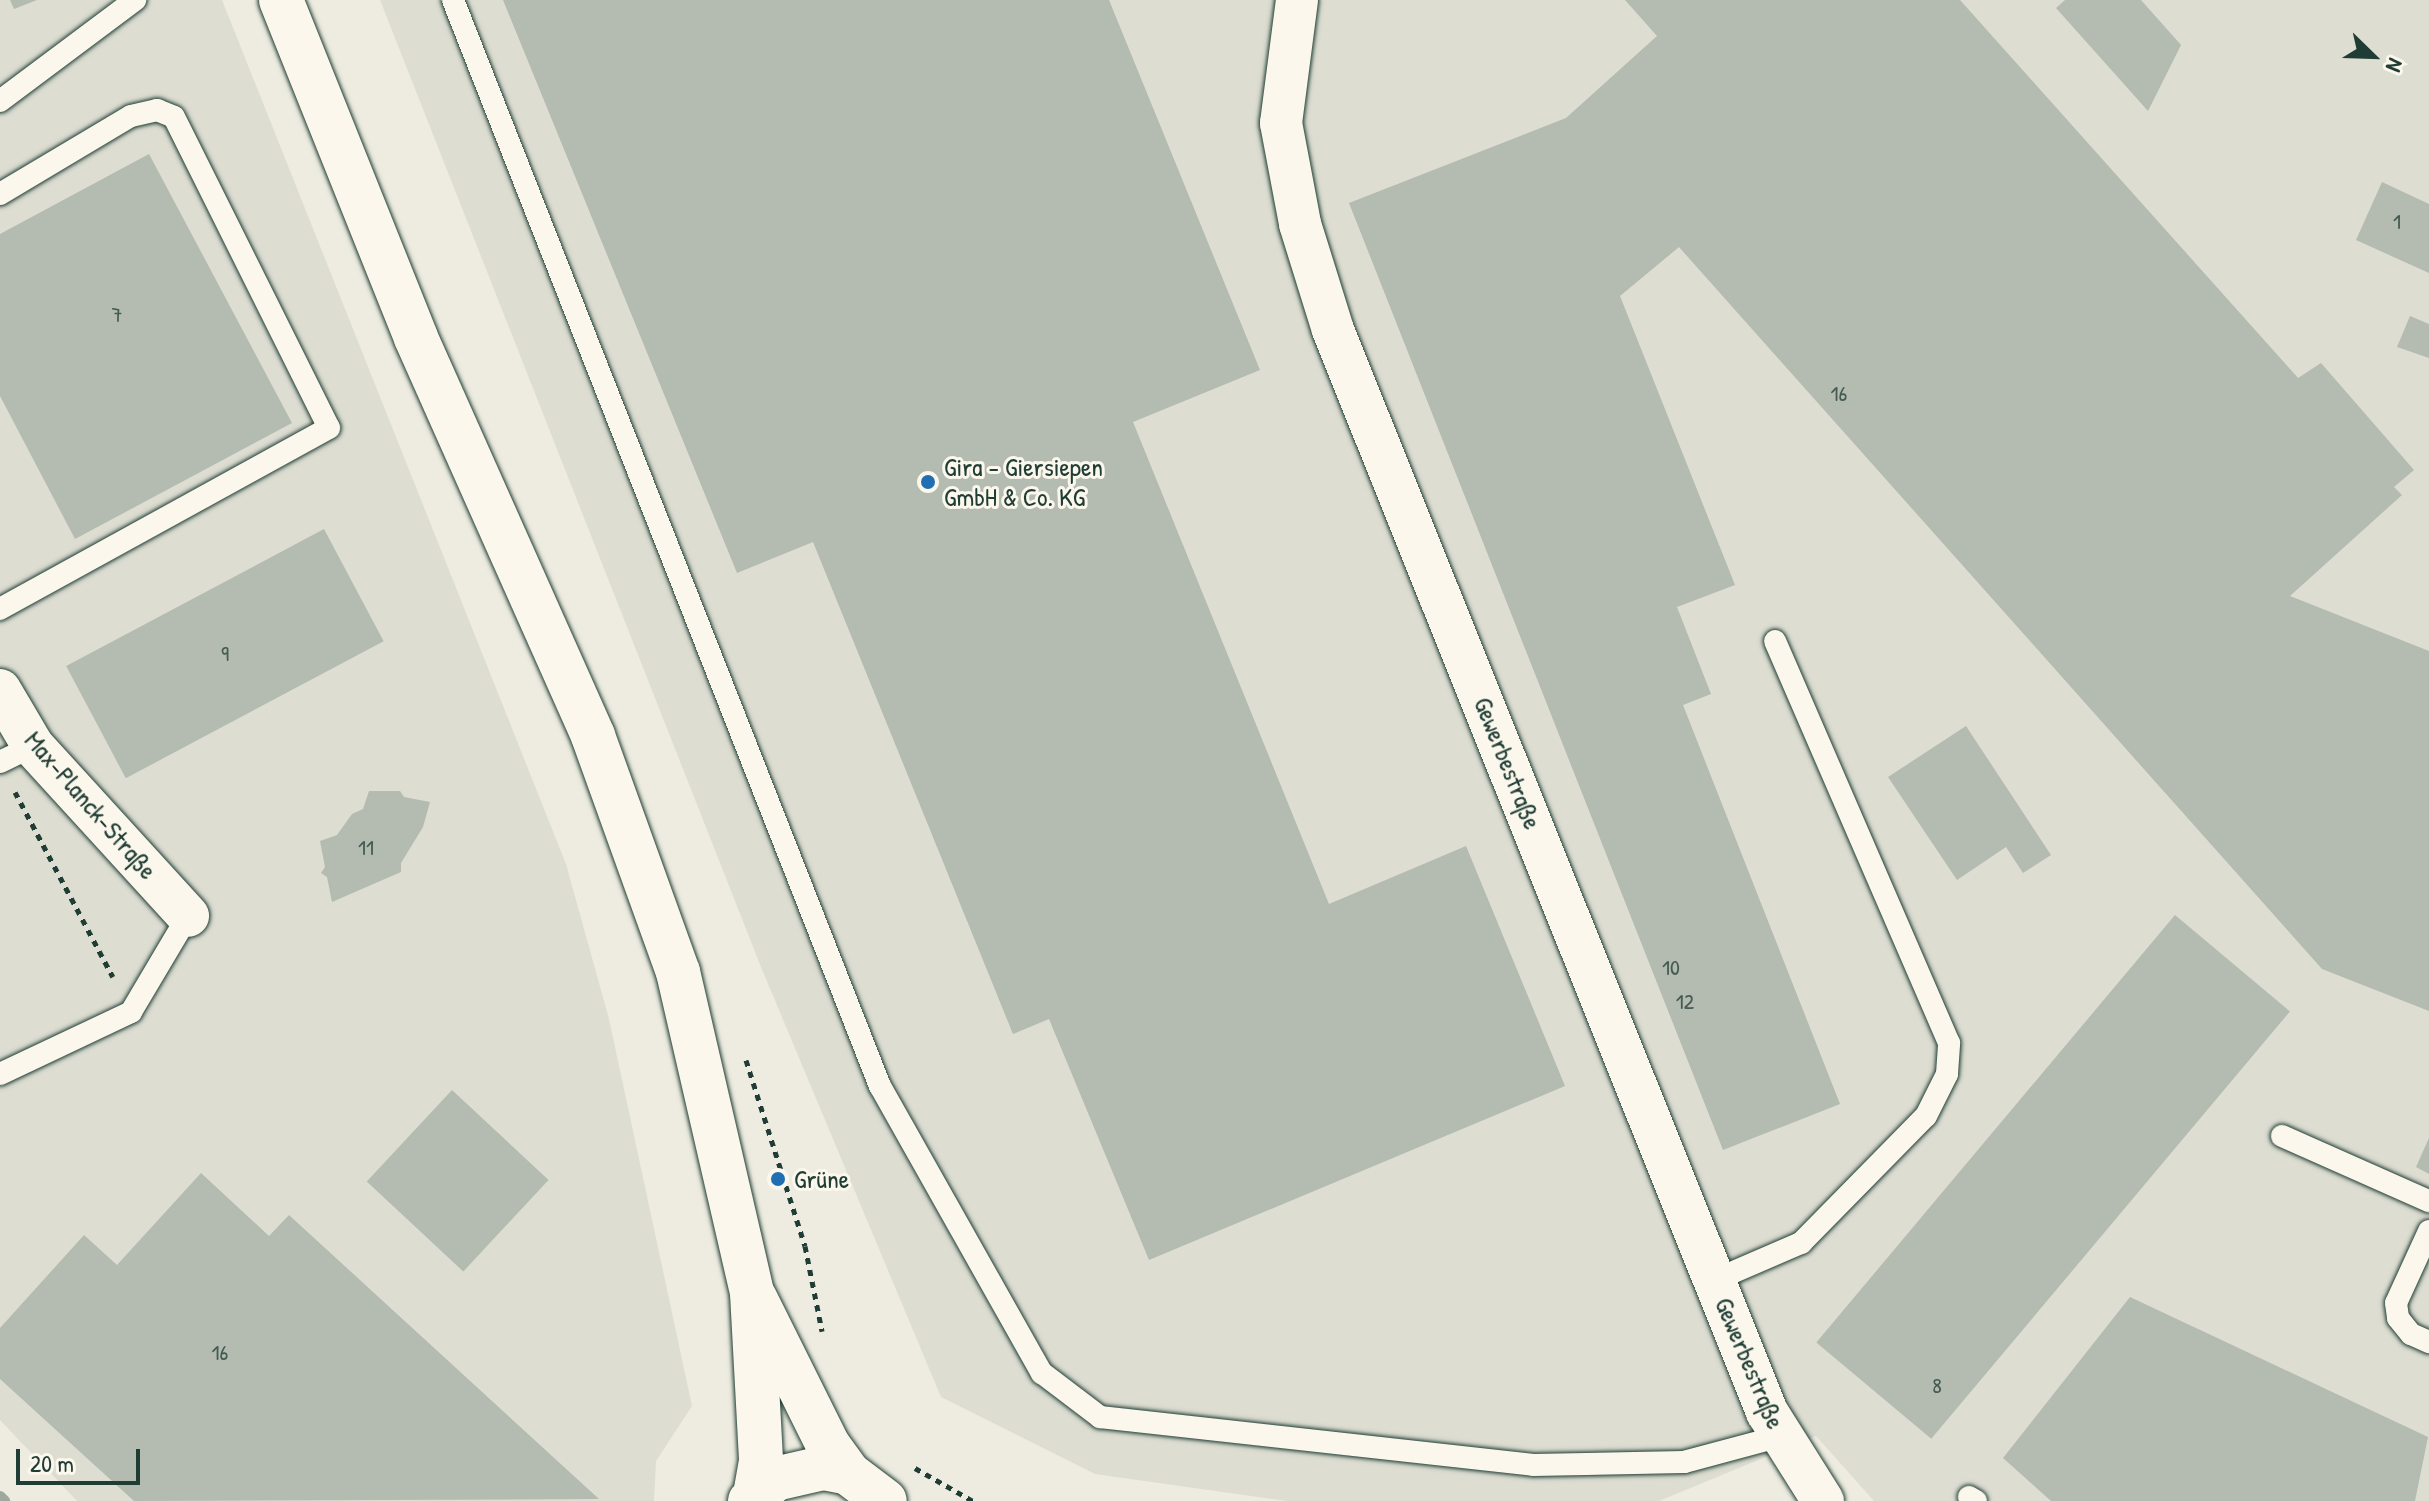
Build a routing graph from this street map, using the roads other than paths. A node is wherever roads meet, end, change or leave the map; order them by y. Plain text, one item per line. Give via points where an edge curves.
1 (135, 0) edge
2 (281, 0) edge
3 (453, 0) edge
4 (1297, 0) edge
5 (2, 92) edge
6 (0, 194) edge
7 (0, 609) edge
8 (1775, 641) dead end
9 (0, 690) edge
10 (16, 754) edge
11 (188, 916) joint
12 (0, 1074) edge
13 (2282, 1136) dead end
14 (2429, 1201) edge
15 (2429, 1231) edge
16 (1715, 1280) junction
17 (752, 1293) junction
18 (2429, 1342) edge
19 (1781, 1436) junction
20 (848, 1473) junction
21 (753, 1497) edge
22 (885, 1501) edge
23 (1823, 1501) edge

1 - 5 lane
2 - 17 main road via 416,338 541,610 638,856 678,972
3 - 19 lane via 880,1086 1042,1373 1100,1417 1533,1465 1684,1462
4 - 16 street, Gewerbestraße via 1281,123 1300,224 1333,330
6 - 7 lane via 131,116 157,110 174,117 329,428
8 - 16 lane via 1949,1043 1947,1074 1926,1116 1801,1243
9 - 10 street, Max-Planck-Straße
10 - 11 street, Max-Planck-Straße
11 - 12 lane via 131,1012
13 - 14 lane
15 - 18 lane via 2396,1303 2398,1318 2411,1334
16 - 19 street, Gewerbestraße
17 - 20 main road via 828,1445
17 - 21 main road via 761,1461
19 - 23 street, Gewerbestraße
20 - 21 main road via 798,1470
20 - 22 main road

